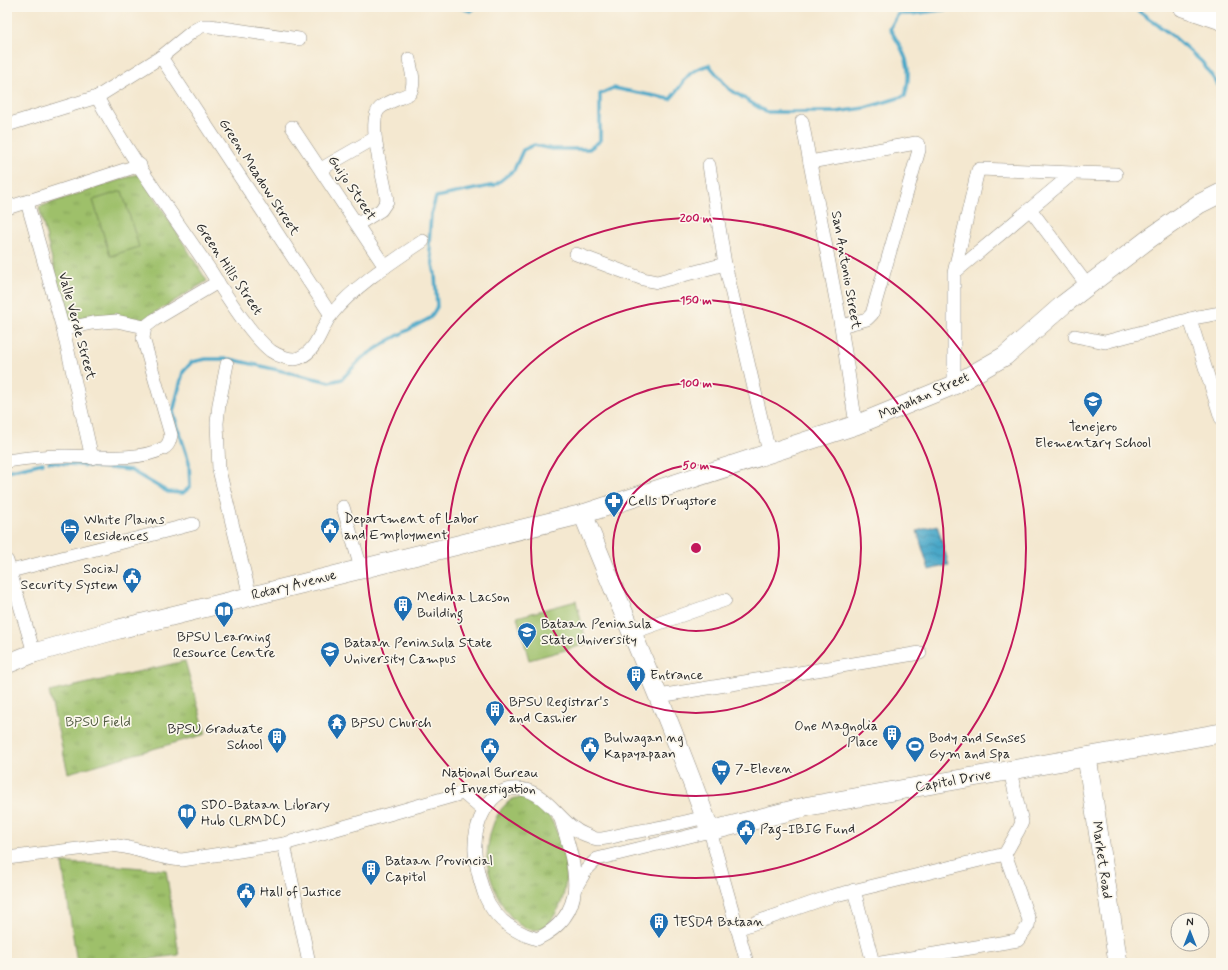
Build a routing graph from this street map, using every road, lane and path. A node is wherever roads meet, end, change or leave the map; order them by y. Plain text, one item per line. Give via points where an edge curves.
1 (1183, 7) edge
2 (1221, 20) edge
3 (299, 39) dead end
4 (161, 57) junction
5 (409, 58) dead end
6 (97, 97) junction
7 (802, 121) dead end
8 (7, 125) edge
9 (292, 127) dead end
10 (375, 138) junction
11 (810, 162) junction
12 (140, 165) junction
13 (709, 165) dead end
14 (320, 169) junction
15 (1073, 173) junction
16 (1116, 174) dead end
17 (1221, 193) edge
18 (27, 202) junction
19 (7, 208) edge
20 (1030, 209) junction
21 (358, 224) junction
22 (423, 241) dead end
23 (576, 254) dead end
24 (725, 264) junction
25 (385, 267) junction
26 (954, 273) junction
27 (218, 282) junction
28 (1087, 286) junction
29 (1221, 313) edge
30 (331, 315) junction
31 (1190, 319) junction
32 (841, 326) junction
33 (145, 327) junction
34 (63, 329) junction
35 (1075, 336) dead end
36 (228, 364) dead end
37 (954, 385) junction
38 (1221, 418) edge
39 (856, 425) junction
40 (769, 452) junction
41 (92, 458) junction
42 (7, 461) edge
43 (343, 507) dead end
44 (583, 514) junction
45 (193, 524) dead end
46 (8, 568) edge
47 (361, 568) junction
48 (250, 596) junction
49 (725, 600) dead end
50 (631, 633) junction
51 (34, 653) junction
52 (920, 653) dead end
53 (7, 664) edge
54 (659, 696) junction
55 (1221, 733) edge
56 (1087, 757) junction
57 (1010, 771) junction
58 (484, 811) junction
59 (560, 816) junction
60 (707, 824) junction
61 (284, 844) junction
62 (1005, 854) junction
63 (7, 858) edge
64 (576, 887) junction
65 (854, 890) junction
66 (737, 929) junction
67 (309, 963) edge
68 (746, 963) edge
69 (873, 963) edge
70 (881, 963) edge
71 (1118, 963) edge

1 - 2 main road
3 - 4 street via 202,26
4 - 6 street
4 - 30 street, Green Meadow Street
5 - 10 street via 412,89 410,93 379,109 374,120
6 - 8 street
6 - 12 street, Green Hills Street
7 - 11 street, San Antonio Street
9 - 14 street, Guijo Street
10 - 14 street
10 - 21 street via 387,201 381,210
11 - 32 street, San Antonio Street
11 - 32 street via 916,143 919,150 872,314 867,319
12 - 18 street
12 - 27 street, Green Hills Street
13 - 24 street
14 - 21 street, Guijo Street
15 - 16 street
15 - 20 street
15 - 26 street via 980,168
17 - 28 main road, Manahan Street via 1199,204 1150,238
18 - 19 street
18 - 34 street, Valle Verde Street
20 - 26 street
20 - 28 street
21 - 25 street, Guijo Street
22 - 25 street, Green Hills Street
23 - 24 street via 657,282
24 - 40 street
25 - 30 street, Green Hills Street
26 - 37 street
27 - 30 street, Green Hills Street via 253,332 271,352 290,359 303,356 315,345
27 - 33 street
28 - 37 main road, Manahan Street via 1005,356
29 - 31 street
31 - 35 street via 1105,342
31 - 38 street
32 - 39 street, San Antonio Street
33 - 34 street via 116,321
33 - 41 street via 143,338 171,435 170,443 164,448 142,454
34 - 41 street, Valle Verde Street
36 - 48 street via 217,423 219,470
37 - 39 main road, Manahan Street
39 - 40 main road, Manahan Street
40 - 44 main road, Manahan Street
41 - 42 street via 65,456
43 - 47 street
44 - 47 main road, Rotary Avenue
44 - 50 main road
45 - 46 street
46 - 51 street
47 - 48 main road, Rotary Avenue
48 - 51 main road, Rotary Avenue
49 - 50 street
50 - 54 main road
51 - 53 main road, Rotary Avenue
52 - 54 street
54 - 60 main road
55 - 56 main road, Capitol Drive
56 - 57 main road, Capitol Drive
56 - 71 main road, Market Road
57 - 60 main road, Capitol Drive
57 - 62 street via 1022,822
58 - 59 street via 500,792 520,789 536,794
58 - 61 street via 463,793
58 - 64 street via 477,826 474,847 476,864 490,909 510,927 537,939 547,934 569,911
59 - 60 street via 572,828 597,839 680,824
59 - 64 street via 569,846
60 - 64 street via 598,859 586,870
60 - 66 street
61 - 63 street via 182,860 115,845
61 - 67 street
62 - 65 street
62 - 70 street via 1029,920 1028,926 1018,940
65 - 66 street
65 - 69 street
66 - 68 street

